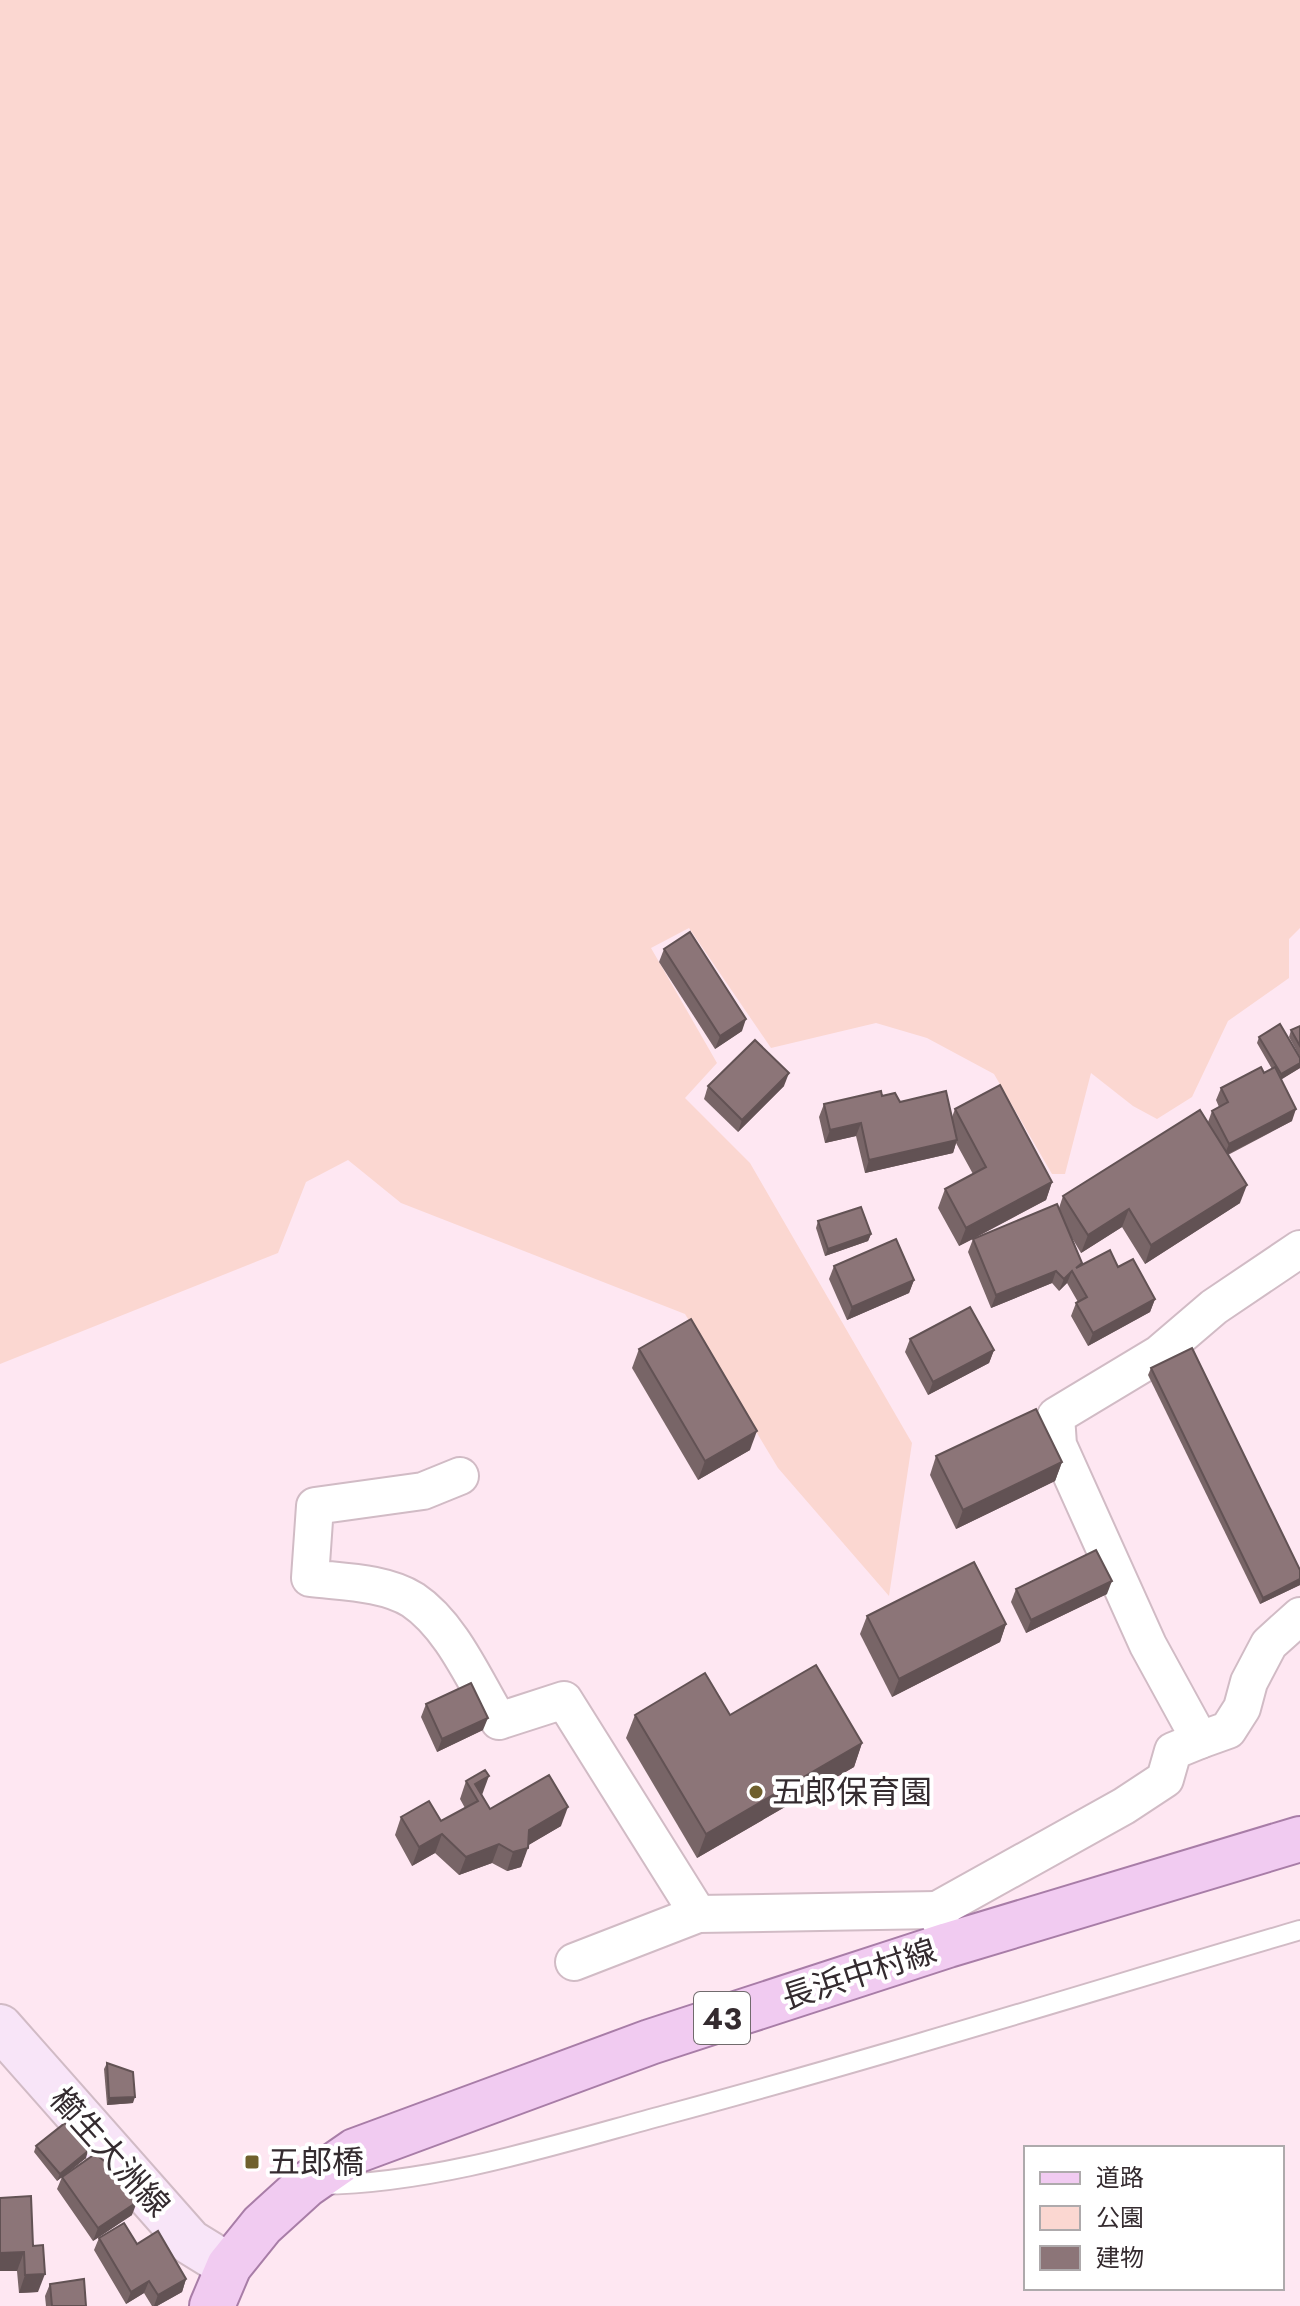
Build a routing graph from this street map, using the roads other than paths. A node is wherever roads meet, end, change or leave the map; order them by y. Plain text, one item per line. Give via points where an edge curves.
1 (1300, 1249) edge
2 (460, 1476) dead end
3 (1300, 1616) edge
4 (1200, 1740) junction
5 (1300, 1839) edge
6 (698, 1914) junction
7 (942, 1927) junction
8 (1300, 1930) edge
9 (574, 1962) dead end
10 (0, 2027) edge
11 (306, 2185) junction
12 (229, 2266) junction
13 (212, 2306) edge

1 - 4 street via 1214,1307 1159,1354 1056,1416 1058,1445 1148,1645
2 - 6 street via 423,1491 315,1506 310,1578 378,1587 413,1600 445,1631 499,1721 564,1700
3 - 4 street via 1269,1644 1228,1730
4 - 7 street via 1173,1751 1165,1779
5 - 7 main road, 長浜中村線 / 43
6 - 7 street
6 - 9 street
7 - 11 main road, 長浜中村線 / 43 via 355,2151
8 - 11 lane via 532,2151 372,2184
10 - 12 main road, 櫛生大洲線 via 190,2242
11 - 12 main road, 長浜中村線 / 43 via 262,2225
12 - 13 main road, 長浜中村線 / 43

